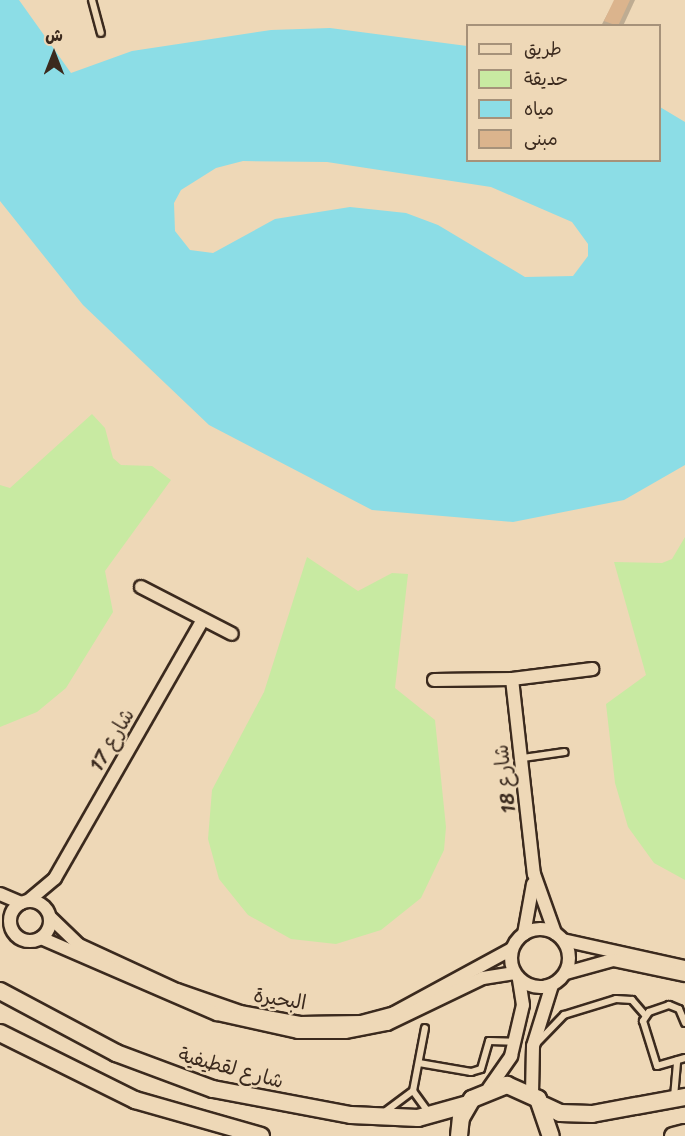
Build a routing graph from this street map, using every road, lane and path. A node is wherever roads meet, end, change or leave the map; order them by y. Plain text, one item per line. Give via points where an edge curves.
1 (92, 0) edge
2 (101, 33) dead end
3 (141, 586) dead end
4 (203, 620) junction
5 (232, 634) dead end
6 (592, 669) dead end
7 (513, 679) junction
8 (434, 680) dead end
9 (565, 752) dead end
10 (522, 758) junction
11 (534, 874) junction
12 (55, 878) junction
13 (0, 894) edge
14 (24, 902) junction
15 (0, 906) edge
16 (49, 915) junction
17 (9, 923) junction
18 (524, 934) junction
19 (559, 936) junction
20 (40, 938) junction
21 (512, 949) junction
22 (685, 967) edge
23 (566, 973) junction
24 (685, 975) edge
25 (517, 976) junction
26 (146, 981) junction
27 (552, 985) junction
28 (0, 991) edge
29 (427, 1002) junction
30 (522, 1005) junction
31 (541, 1010) junction
32 (645, 1016) junction
33 (685, 1023) edge
34 (425, 1028) dead end
35 (0, 1033) edge
36 (514, 1042) junction
37 (533, 1046) junction
38 (685, 1058) edge
39 (677, 1060) junction
40 (419, 1063) junction
41 (679, 1069) junction
42 (685, 1076) edge
43 (489, 1088) junction
44 (413, 1091) junction
45 (679, 1099) edge
46 (538, 1100) junction
47 (468, 1104) junction
48 (378, 1116) junction
49 (433, 1116) junction
50 (685, 1133) edge
51 (261, 1136) edge
52 (459, 1136) edge
53 (551, 1136) edge
54 (672, 1136) edge

1 - 2 lane
3 - 4 street
4 - 5 street
4 - 12 street, شارع 17
6 - 7 street
7 - 8 street
7 - 10 street, شارع 18
9 - 10 lane
10 - 11 street, شارع 18
11 - 18 street, شارع 18
11 - 19 street, شارع 18
12 - 14 street, شارع 17
12 - 16 street, شارع 17
13 - 14 street
14 - 16 street, البحيرة
14 - 17 street, شارع 17
15 - 17 street
16 - 20 street, شارع 17
16 - 26 street, البحيرة via 79,945
17 - 20 street, البحيرة via 21,939
18 - 19 street via 536,929
18 - 21 street
19 - 22 street
19 - 23 street via 569,956
20 - 26 street, البحيرة
21 - 25 street
21 - 29 street, البحيرة
23 - 24 street via 613,960
23 - 27 street
25 - 27 street via 535,987
25 - 29 street, البحيرة via 483,978
25 - 30 street
26 - 29 street, البحيرة via 288,1026 361,1022
27 - 31 street
28 - 48 street, شارع لقطيفية via 116,1053 213,1089 306,1108
30 - 31 street
30 - 36 street
31 - 37 street
32 - 33 lane via 675,1007
32 - 37 lane via 632,1000 616,999 564,1015
32 - 39 lane via 657,1066
34 - 40 lane
35 - 51 street via 135,1100
36 - 37 street
36 - 40 lane via 489,1041 481,1069 471,1072
36 - 43 street via 508,1064
37 - 46 street
38 - 39 lane
39 - 41 lane
40 - 44 lane
41 - 42 lane
41 - 45 lane
43 - 46 street via 516,1087
43 - 47 street, شارع لقطيفية
44 - 48 lane
44 - 49 lane
45 - 46 street via 592,1114 561,1113
46 - 53 street
47 - 49 street, شارع لقطيفية
47 - 52 street
48 - 49 street, شارع لقطيفية
50 - 54 street

